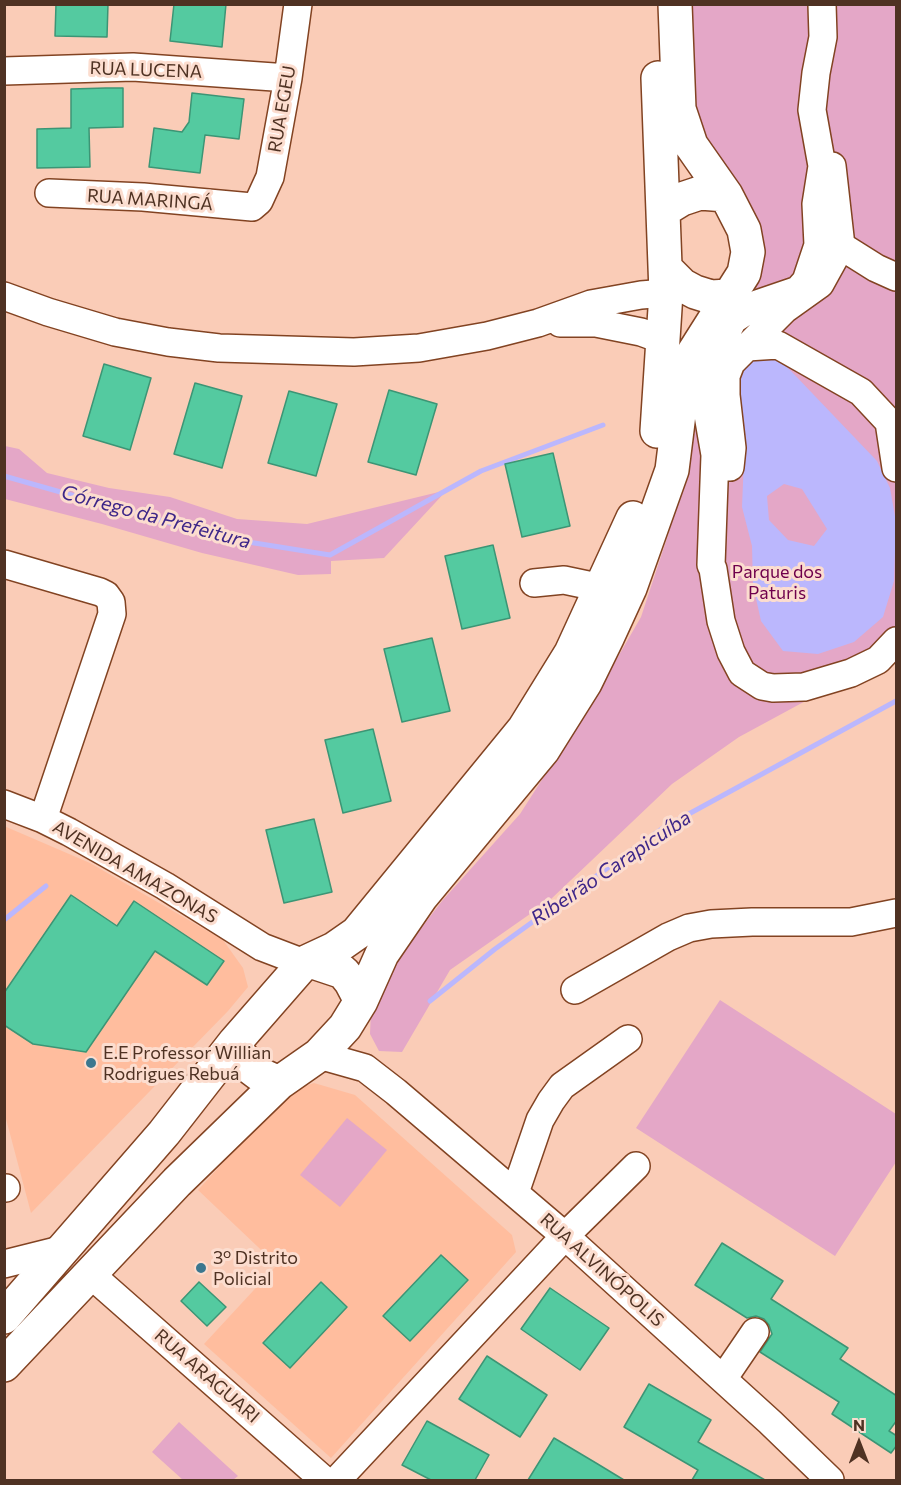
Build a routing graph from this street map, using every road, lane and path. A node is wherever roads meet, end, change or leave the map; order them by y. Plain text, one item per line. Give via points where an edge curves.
1 (298, 4) edge
2 (655, 4) edge
3 (675, 4) edge
4 (822, 4) edge
5 (834, 4) edge
6 (4, 71) edge
7 (288, 78) junction
8 (49, 193) dead end
9 (726, 195) junction
10 (252, 207) joint
11 (664, 210) junction
12 (841, 246) junction
13 (897, 277) edge
14 (666, 281) junction
15 (4, 296) edge
16 (729, 296) junction
17 (538, 323) junction
18 (663, 340) junction
19 (747, 346) junction
20 (897, 468) edge
21 (4, 564) edge
22 (534, 583) dead end
23 (602, 588) junction
24 (897, 625) edge
25 (897, 641) edge
26 (4, 804) edge
27 (43, 819) junction
28 (897, 913) edge
29 (262, 947) junction
30 (307, 962) junction
31 (575, 990) dead end
32 (280, 991) junction
33 (353, 1014) junction
34 (628, 1039) dead end
35 (235, 1042) junction
36 (318, 1055) junction
37 (365, 1068) junction
38 (279, 1083) junction
39 (636, 1166) dead end
40 (515, 1193) junction
41 (565, 1236) junction
42 (64, 1249) junction
43 (4, 1264) edge
44 (89, 1273) junction
45 (4, 1317) edge
46 (755, 1332) dead end
47 (4, 1365) edge
48 (723, 1379) junction
49 (324, 1480) edge
50 (337, 1480) edge
51 (830, 1480) edge

1 - 7 street, RUA EGEU
2 - 11 main road
3 - 9 main road via 679,109 691,145
4 - 25 street via 824,37 812,110 822,166 816,204 818,246 806,281 798,290 757,304 733,320 711,362 708,415 715,455 711,565 730,651 742,673 762,686 804,687 851,673 878,660
5 - 12 street via 825,102
6 - 7 street, RUA LUCENA via 134,68
7 - 10 street, RUA EGEU via 270,177
8 - 10 street, RUA MARINGÁ
9 - 11 main road via 700,193
9 - 16 main road via 744,231 748,252 744,273
11 - 14 main road
12 - 13 street
12 - 19 street via 820,284 785,309
14 - 16 main road via 711,297
14 - 17 street via 641,295 591,304
14 - 18 main road
15 - 17 street via 115,332 219,348 354,352 419,348
16 - 33 main road via 694,352 679,414 672,470 630,588 585,683 543,750 422,897 382,954
17 - 18 street via 596,323
18 - 23 main road via 660,412 652,467
19 - 20 street via 778,345 861,392 889,422
19 - 24 street via 730,363 726,376 732,448 721,564 732,616 750,663 774,676 806,677 828,670 885,639
21 - 27 street via 100,592 111,602 112,614
22 - 23 street via 564,580
23 - 30 main road via 571,653 524,729 357,933
26 - 27 street, AVENIDA AMAZONAS
27 - 29 street, AVENIDA AMAZONAS via 165,886
28 - 31 street via 851,922 752,922 689,928
29 - 30 street, AVENIDA AMAZONAS
29 - 32 street
30 - 32 main road
30 - 33 main road via 343,972 351,982
32 - 35 main road
33 - 36 main road
33 - 37 street, RUA ALVINÓPOLIS
34 - 40 street via 562,1086 540,1120
35 - 38 main road via 251,1068
35 - 42 main road via 164,1133
36 - 37 street, RUA ALVINÓPOLIS
36 - 38 main road
37 - 40 street, RUA ALVINÓPOLIS
38 - 44 main road
39 - 41 street
40 - 41 street, RUA ALVINÓPOLIS
41 - 48 street, RUA ALVINÓPOLIS
41 - 50 street
42 - 43 street
42 - 45 main road
44 - 47 main road
44 - 49 street, RUA ARAGUARI
46 - 48 street
48 - 51 street, RUA ALVINÓPOLIS

